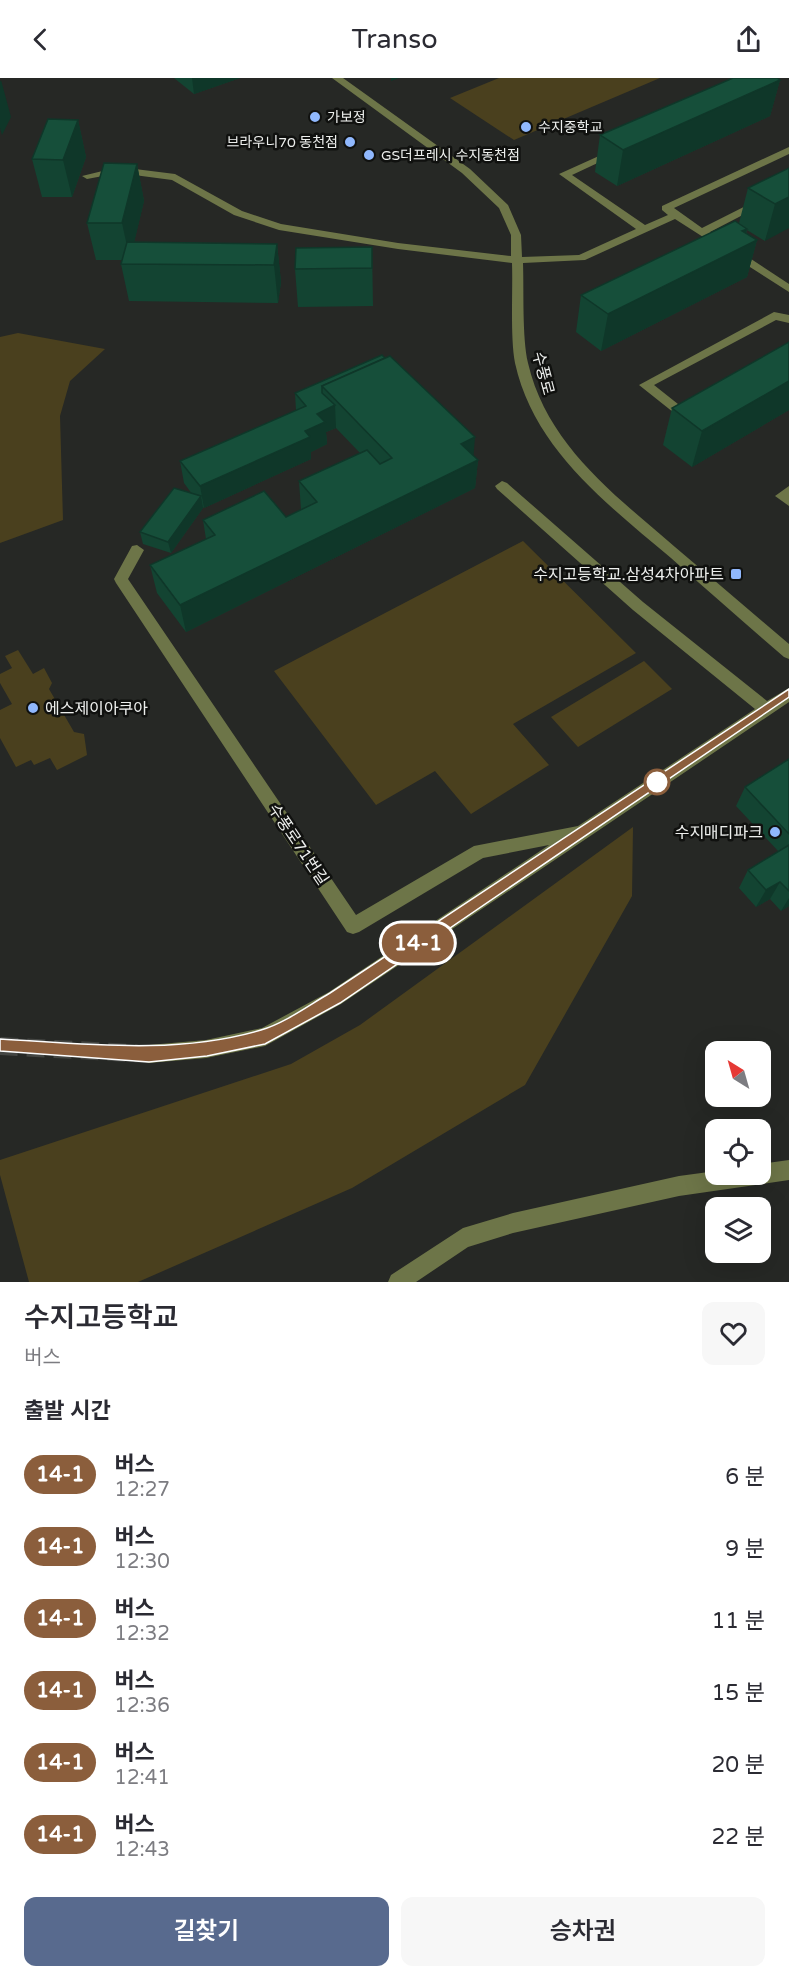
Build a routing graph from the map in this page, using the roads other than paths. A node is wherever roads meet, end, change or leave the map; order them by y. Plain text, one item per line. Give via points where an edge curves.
1 (337, 78) edge
2 (626, 147) edge
3 (789, 150) edge
4 (87, 176) dead end
5 (789, 187) edge
6 (676, 216) junction
7 (645, 230) junction
8 (702, 232) junction
9 (518, 260) junction
10 (788, 286) edge
11 (789, 319) edge
12 (708, 406) edge
13 (502, 486) dead end
14 (789, 491) edge
15 (789, 501) edge
16 (137, 550) dead end
17 (789, 653) edge
18 (789, 694) edge
19 (766, 709) junction
20 (585, 831) junction
21 (149, 1054) tunnel mouth
22 (789, 1170) edge
23 (771, 1172) edge
24 (705, 1182) edge
25 (398, 1282) edge

1 - 9 street, 수풍로 via 466,171 496,199 513,224
2 - 7 street via 564,174
3 - 6 street via 666,208
4 - 9 street via 119,170 175,177 238,213 279,227
5 - 8 street
6 - 7 street
6 - 8 street
7 - 9 street via 581,258
8 - 10 street via 723,252
9 - 17 street, 수풍로 via 521,361 530,396 556,443 604,494
11 - 12 street via 774,316 645,385 687,417
13 - 19 street via 638,606
14 - 15 street via 782,496
16 - 20 street, 수풍로71번길 via 121,579 353,926 480,851
18 - 19 street
19 - 20 street
20 - 21 street via 335,998 265,1037 207,1049
22 - 23 street
24 - 25 street via 513,1223 463,1238

